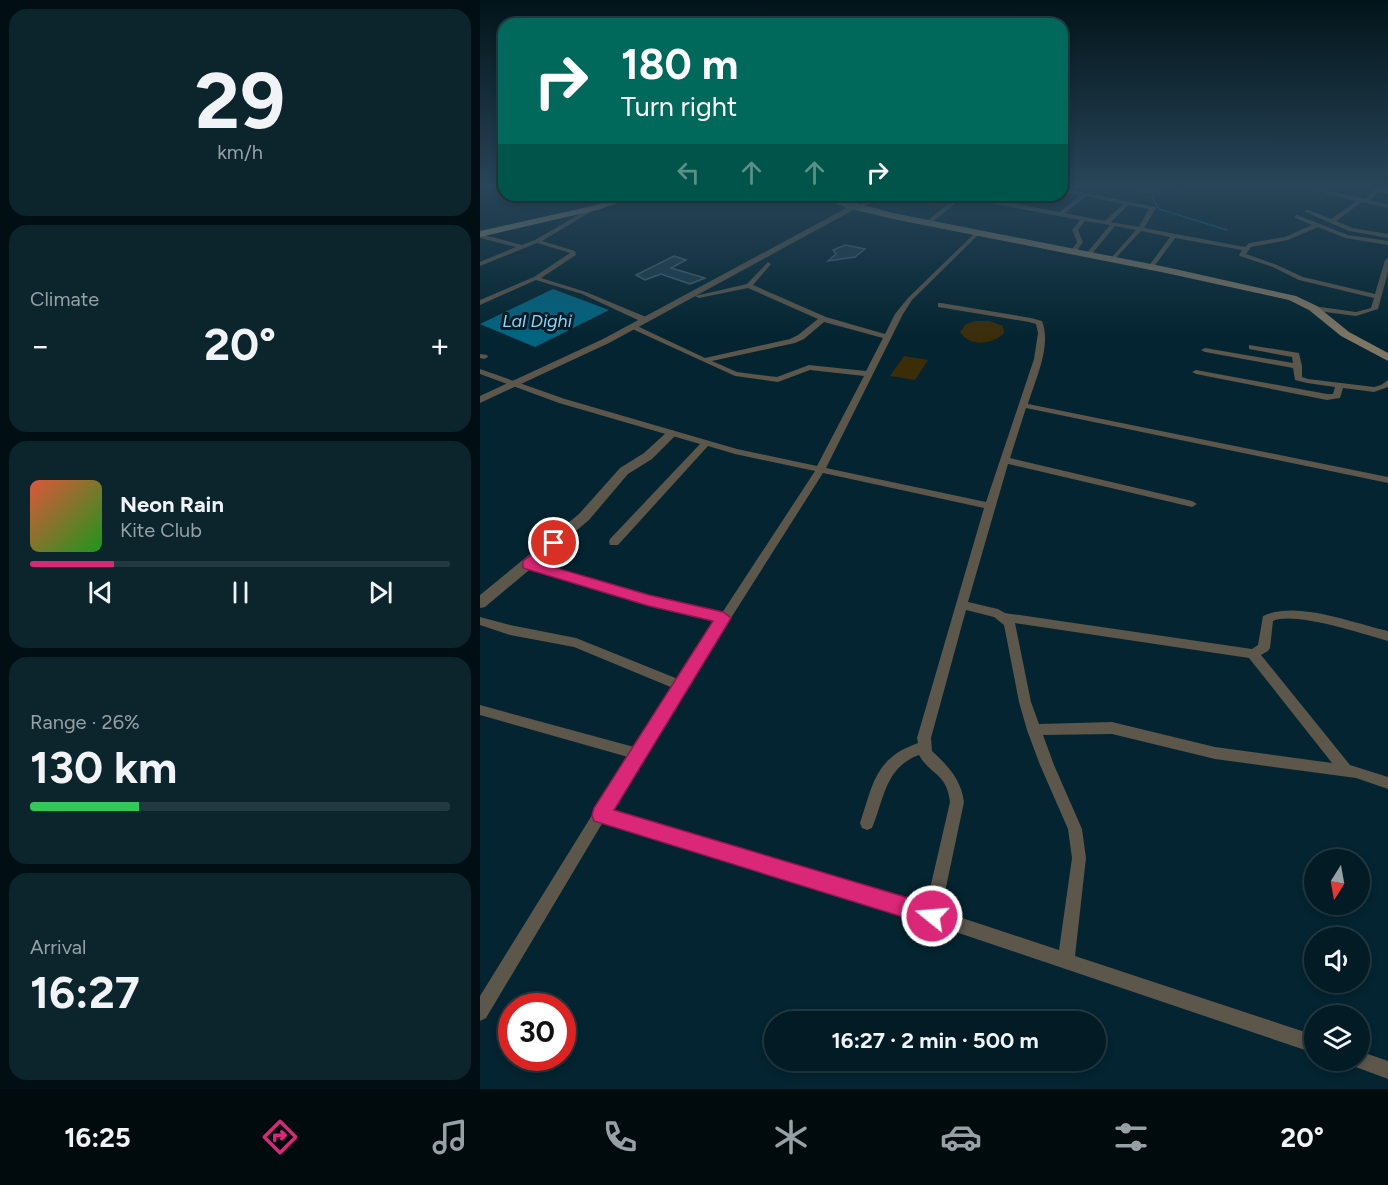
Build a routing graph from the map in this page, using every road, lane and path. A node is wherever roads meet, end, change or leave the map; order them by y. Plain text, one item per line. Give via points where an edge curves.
1 (487, 237) edge
2 (544, 237) edge
3 (800, 237) edge
4 (973, 237) edge
5 (998, 237) edge
6 (1078, 237) edge
7 (1103, 237) edge
8 (1133, 237) edge
9 (1172, 237) edge
10 (1178, 237) edge
11 (1291, 237) edge
12 (1347, 237) edge
13 (1359, 237) edge
14 (1367, 240) junction
15 (537, 241) junction
16 (1388, 243) edge
17 (523, 246) junction
18 (1245, 249) junction
19 (1074, 251) junction
20 (1089, 254) junction
21 (1113, 260) junction
22 (1388, 260) edge
23 (480, 264) edge
24 (768, 264) dead end
25 (1151, 267) junction
26 (536, 278) junction
27 (749, 286) junction
28 (699, 296) dead end
29 (1376, 296) junction
30 (480, 303) edge
31 (941, 305) dead end
32 (1313, 308) junction
33 (823, 319) junction
34 (643, 320) junction
35 (632, 327) junction
36 (888, 337) junction
37 (1252, 347) dead end
38 (1204, 350) dead end
39 (1388, 358) edge
40 (705, 360) junction
41 (1298, 366) junction
42 (480, 371) edge
43 (1196, 372) dead end
44 (868, 374) junction
45 (1298, 378) junction
46 (1388, 382) edge
47 (515, 384) junction
48 (1340, 386) junction
49 (1297, 391) junction
50 (480, 400) edge
51 (1022, 405) junction
52 (672, 433) junction
53 (706, 443) junction
54 (1005, 460) junction
55 (820, 470) junction
56 (1388, 480) edge
57 (1192, 504) dead end
58 (990, 506) junction
59 (614, 542) dead end
60 (528, 565) junction
61 (480, 603) edge
62 (962, 605) junction
63 (1004, 616) junction
64 (723, 618) junction
65 (480, 621) edge
66 (1388, 636) edge
67 (1253, 654) junction
68 (681, 686) junction
69 (480, 711) edge
70 (1034, 730) junction
71 (922, 747) junction
72 (637, 754) junction
73 (1346, 770) junction
74 (1388, 783) edge
75 (601, 815) junction
76 (867, 823) dead end
77 (932, 916) junction
78 (1066, 960) junction
79 (480, 1012) edge
80 (1304, 1041) edge
81 (1370, 1064) edge
82 (1388, 1070) edge

1 - 17 street
2 - 15 street
3 - 34 street
4 - 36 street via 910,299
5 - 19 main road
6 - 19 street via 1080,242
7 - 20 street
8 - 21 street
9 - 25 street
10 - 18 street
11 - 18 street via 1252,244
12 - 14 street
13 - 14 street
14 - 16 street
15 - 17 street
15 - 26 street via 567,249 573,255
17 - 23 street
18 - 29 street via 1243,257 1275,266 1294,277
19 - 20 main road
20 - 21 main road
21 - 25 main road
22 - 29 street
24 - 27 street
25 - 32 main road via 1292,298
26 - 30 street
26 - 34 street via 584,293
27 - 28 street
27 - 33 street
29 - 32 street via 1374,309 1367,313
31 - 51 street via 1039,323 1042,333 1038,359
32 - 39 main road via 1345,334
33 - 36 street
33 - 40 street via 792,341
34 - 35 street
35 - 40 street
35 - 47 street
36 - 44 street
37 - 41 street via 1296,355
38 - 41 street
40 - 44 street via 735,374 765,379 778,380 809,367
41 - 45 street
42 - 47 street
43 - 49 street
44 - 55 street
45 - 48 street
45 - 49 street
46 - 48 street via 1374,390
47 - 50 street
47 - 52 street
48 - 49 street via 1339,394 1333,397
51 - 54 street
51 - 56 street
52 - 53 street
52 - 60 street via 648,456 624,471 584,517
53 - 55 street
53 - 59 street
54 - 57 street
54 - 58 street
55 - 58 street
55 - 64 street
58 - 62 street
60 - 61 street
60 - 64 street
62 - 63 street
62 - 71 street
63 - 67 street
63 - 70 street via 1012,631
64 - 68 street
65 - 68 street via 576,642
66 - 67 street via 1324,620 1277,614 1267,620 1264,648
67 - 73 street
68 - 72 street
69 - 72 street
70 - 73 street via 1112,729 1215,753
70 - 78 street via 1078,843
71 - 76 street via 897,756 890,763
71 - 77 street via 954,783 957,802
72 - 75 street
73 - 74 street
75 - 77 street
75 - 79 street
77 - 78 street
78 - 80 street
81 - 82 street

